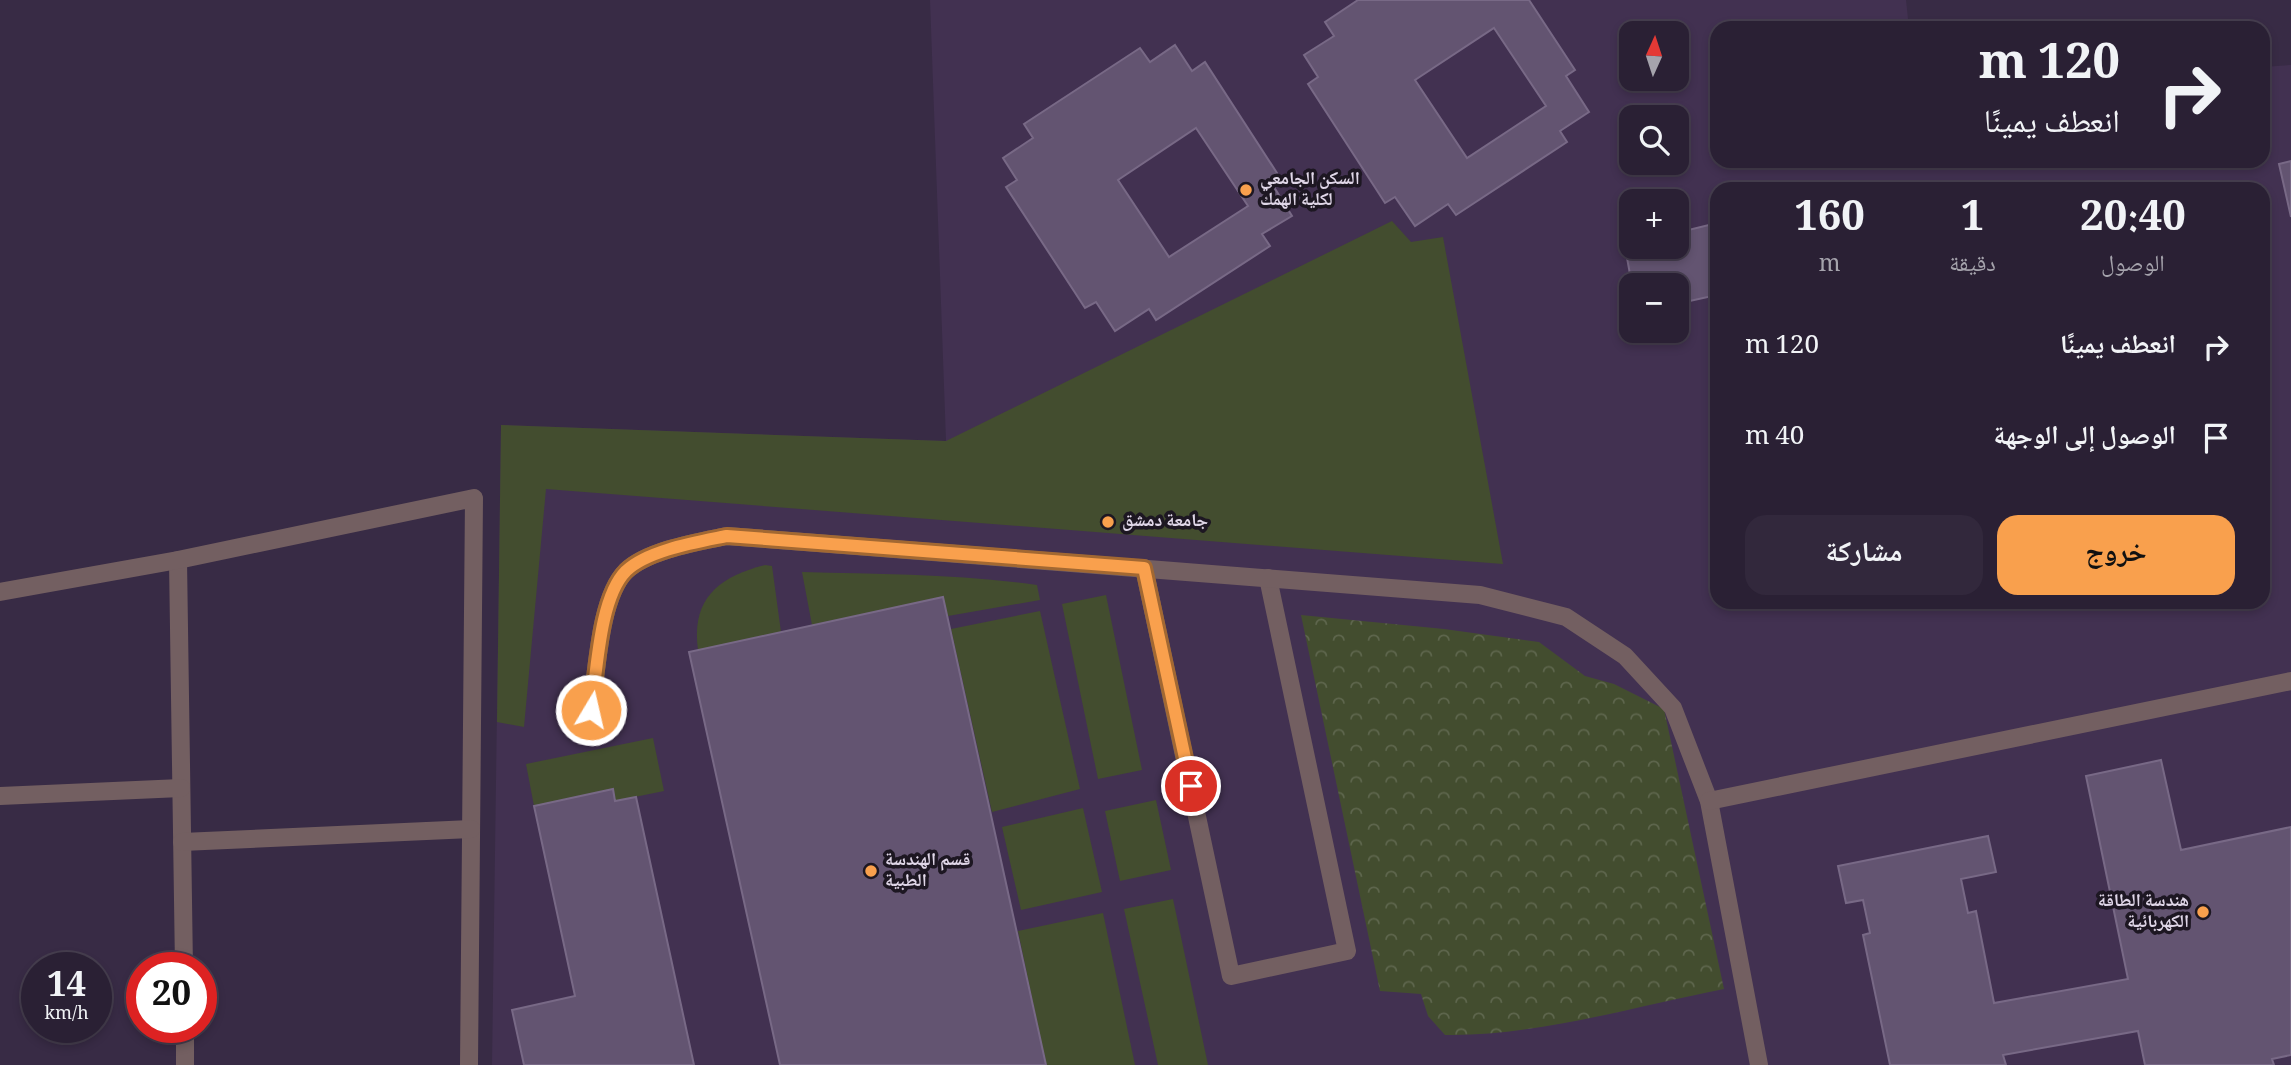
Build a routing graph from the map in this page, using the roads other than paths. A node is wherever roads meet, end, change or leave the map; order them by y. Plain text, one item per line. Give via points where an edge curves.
1 (178, 560) junction
2 (1144, 568) junction
3 (1268, 578) junction
4 (0, 592) edge
5 (2291, 681) edge
6 (591, 710) dead end
7 (181, 788) junction
8 (0, 796) edge
9 (1709, 801) junction
10 (471, 830) junction
11 (182, 842) junction
12 (184, 952) edge
13 (185, 1043) edge
14 (185, 1065) edge
15 (469, 1065) edge
16 (1759, 1065) edge

1 - 4 street
1 - 7 street
1 - 10 street via 474,498
2 - 3 street
2 - 3 street via 1231,975 1347,951
2 - 6 street via 727,536 666,550 626,571 608,603
3 - 9 street via 1480,595 1566,617 1625,656 1673,708
5 - 9 street
7 - 8 street
7 - 11 street
9 - 16 street
10 - 11 street
10 - 15 street
11 - 12 street
13 - 14 street

